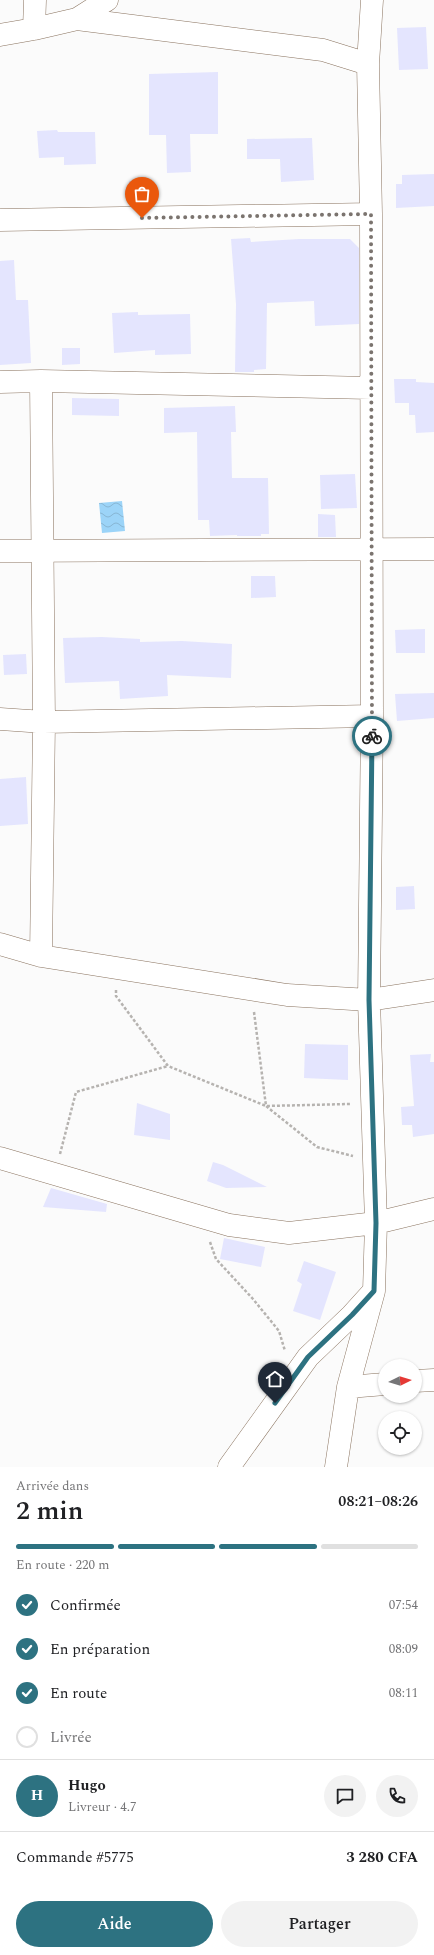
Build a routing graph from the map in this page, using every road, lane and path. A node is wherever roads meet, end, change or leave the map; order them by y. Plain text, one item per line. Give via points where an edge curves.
1 (35, 0) edge
2 (107, 0) edge
3 (372, 0) edge
4 (77, 19) junction
5 (34, 29) junction
6 (0, 35) edge
7 (368, 64) junction
8 (371, 214) junction
9 (0, 220) edge
10 (41, 381) junction
11 (0, 382) edge
12 (371, 388) junction
13 (372, 549) junction
14 (434, 549) edge
15 (0, 551) edge
16 (42, 551) junction
17 (372, 716) junction
18 (0, 719) edge
19 (44, 722) junction
20 (0, 944) edge
21 (41, 956) junction
22 (116, 968) junction
23 (251, 990) junction
24 (434, 990) edge
25 (369, 1000) junction
26 (168, 1066) junction
27 (372, 1104) junction
28 (266, 1106) junction
29 (0, 1158) edge
30 (374, 1162) junction
31 (55, 1173) junction
32 (434, 1209) edge
33 (202, 1216) junction
34 (376, 1223) junction
35 (374, 1291) junction
36 (294, 1378) junction
37 (434, 1380) edge
38 (422, 1381) edge
39 (378, 1384) edge
40 (348, 1386) junction
41 (229, 1467) edge
42 (336, 1467) edge

1 - 5 street
2 - 4 street
3 - 7 street
4 - 5 street
4 - 7 street via 323,50
5 - 6 street
7 - 8 street
8 - 9 street
8 - 12 street
10 - 11 street
10 - 12 street
10 - 16 street
12 - 13 street
13 - 14 street
13 - 16 street
13 - 17 street
15 - 16 street
16 - 19 street
17 - 19 street
17 - 25 street
18 - 19 street
19 - 21 street
20 - 21 street
21 - 22 street
22 - 23 street
22 - 26 path via 116,996
23 - 25 street
23 - 28 path
24 - 25 street
25 - 27 street
26 - 28 path
26 - 31 path via 76,1092
27 - 28 path
27 - 30 street
28 - 30 path via 317,1147
29 - 31 street
30 - 34 street
31 - 33 street
32 - 34 street
33 - 34 street via 229,1225 289,1233
33 - 36 path via 216,1260 279,1331
34 - 35 street
35 - 36 street via 308,1357
35 - 40 street
36 - 41 street
37 - 38 street
39 - 40 street
40 - 42 street

